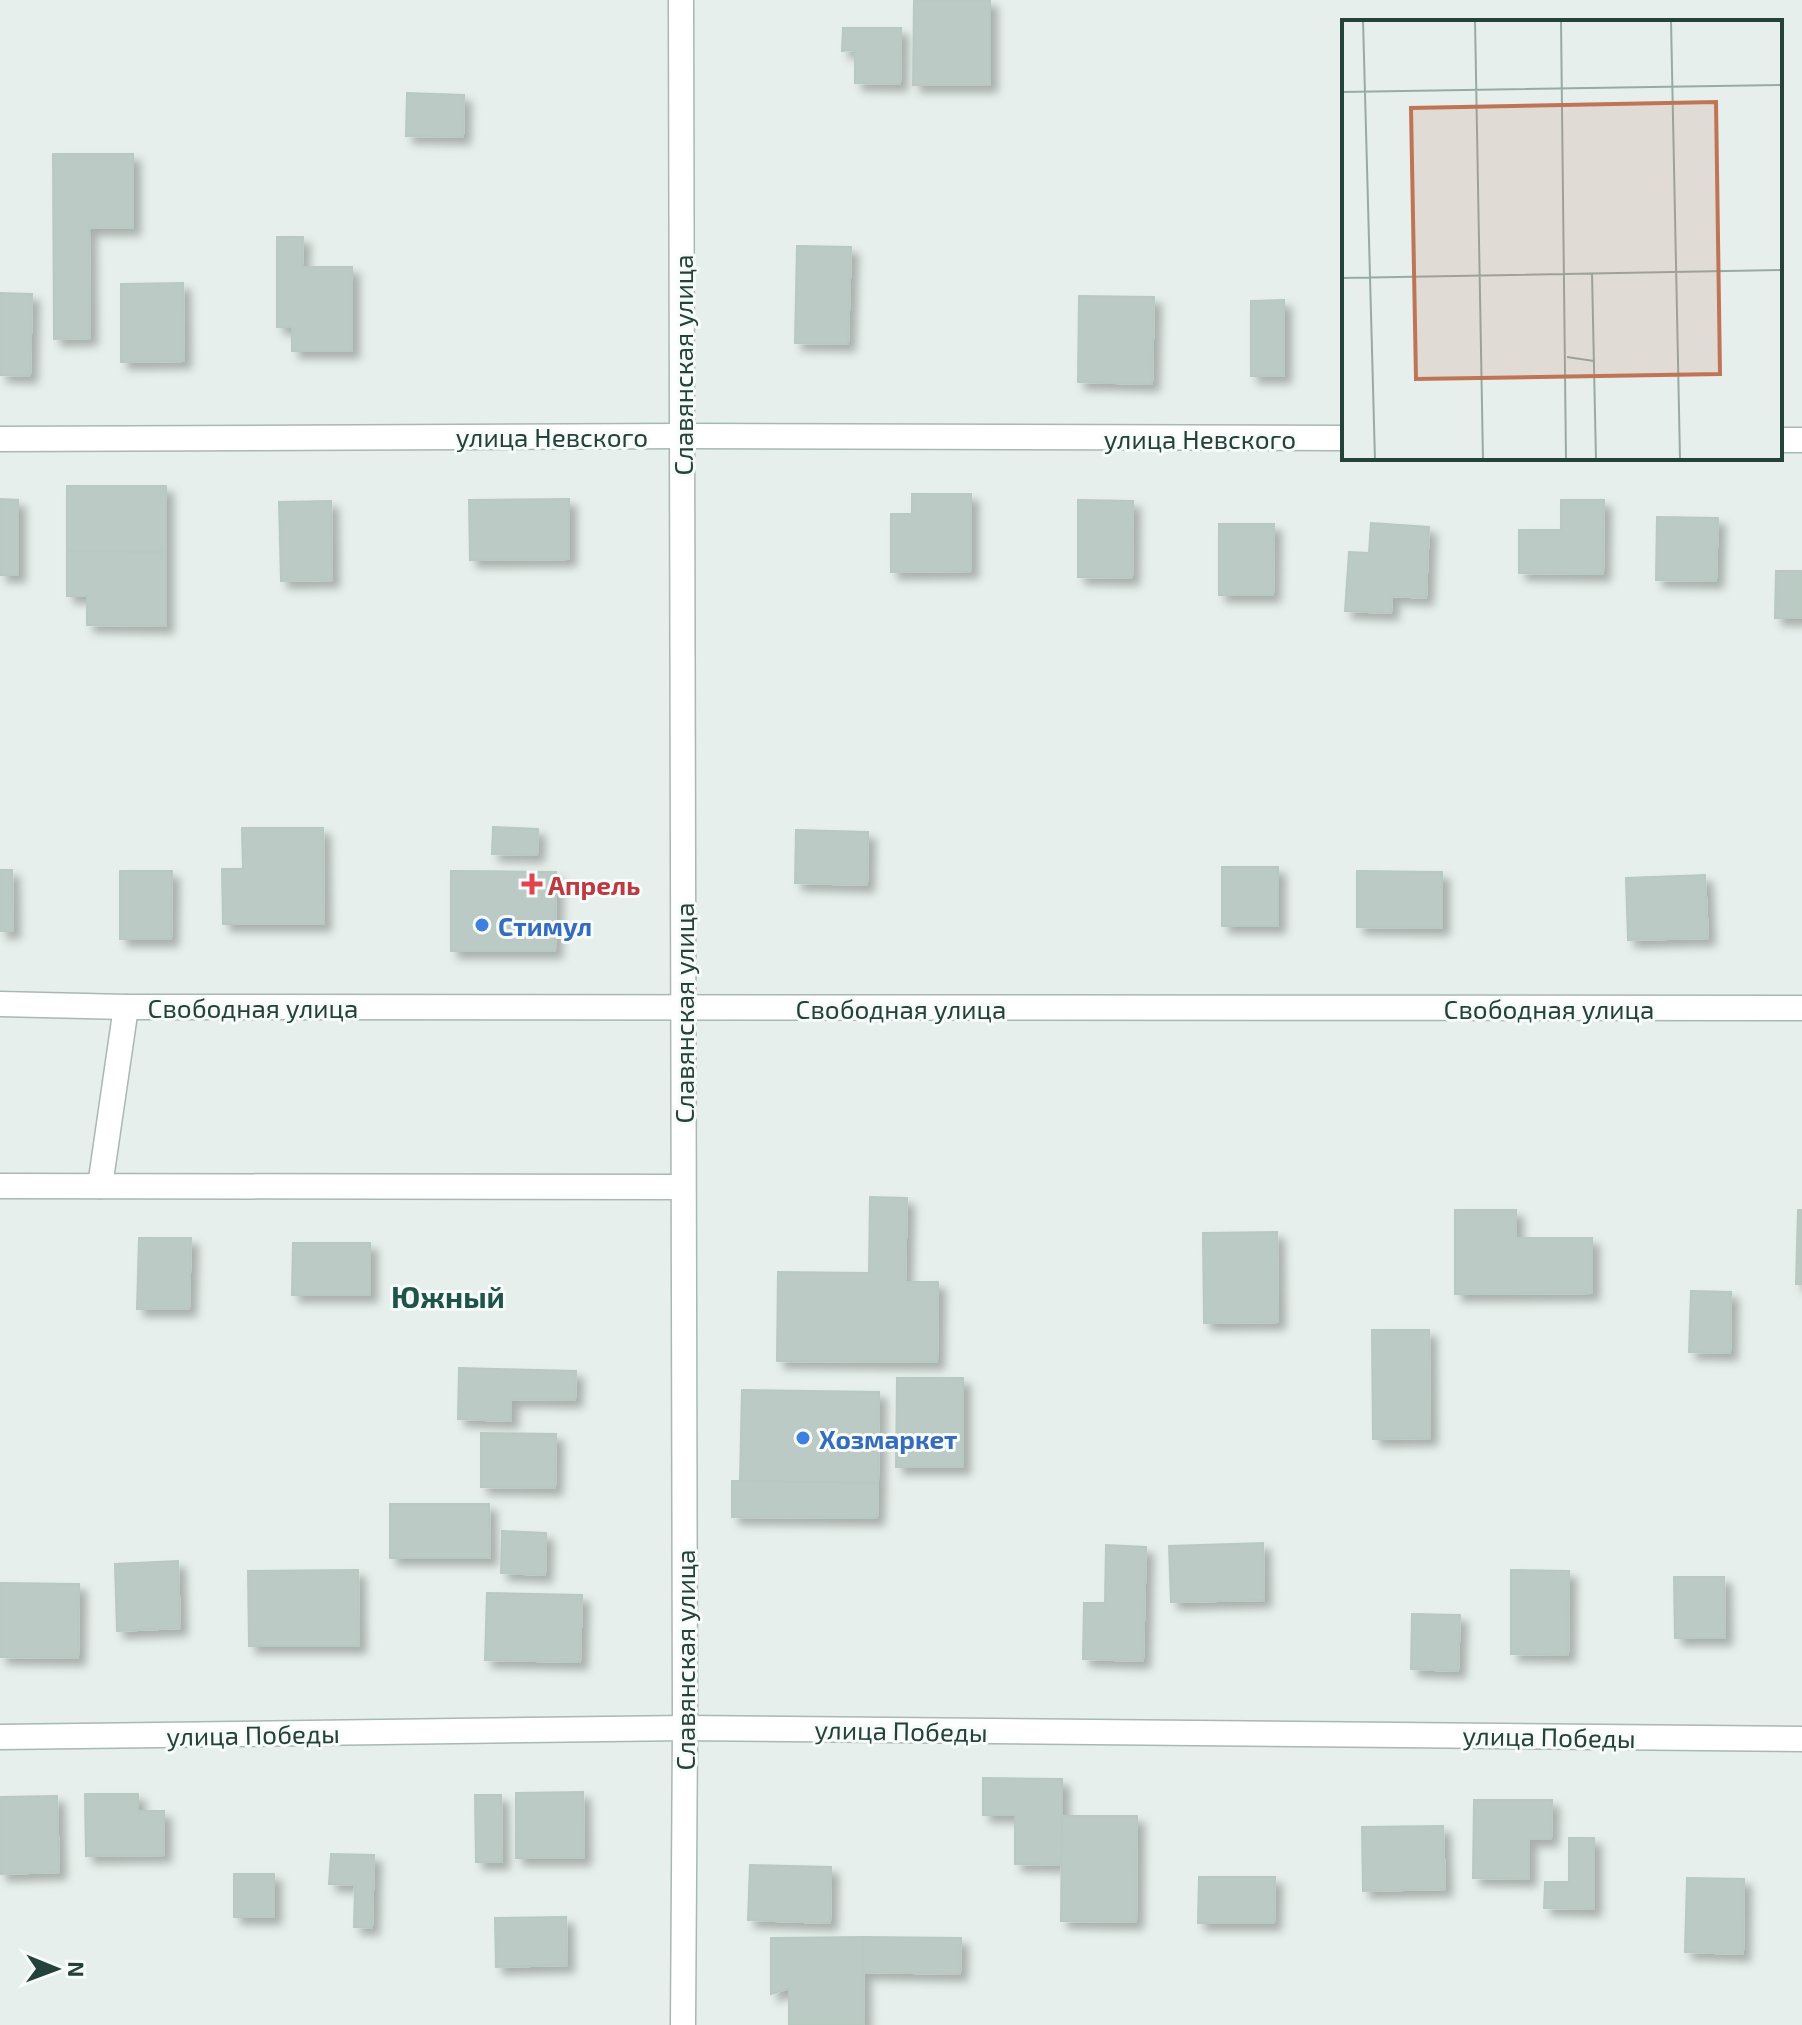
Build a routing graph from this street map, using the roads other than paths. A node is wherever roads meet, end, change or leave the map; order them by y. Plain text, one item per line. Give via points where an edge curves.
1 (681, 0) edge
2 (683, 436) junction
3 (1342, 438) edge
4 (0, 439) edge
5 (0, 1004) edge
6 (126, 1007) junction
7 (683, 1008) junction
8 (1802, 1008) edge
9 (0, 1186) edge
10 (100, 1186) junction
11 (682, 1187) junction
12 (685, 1728) junction
13 (0, 1737) edge
14 (1802, 1739) edge
15 (683, 2025) edge

1 - 2 street, Славянская улица
2 - 3 street, улица Невского
2 - 4 street, улица Невского
2 - 7 street, Славянская улица
5 - 6 street, Свободная улица
6 - 7 street, Свободная улица
6 - 10 street
7 - 8 street, Свободная улица
7 - 11 street, Славянская улица
9 - 10 street
10 - 11 street
11 - 12 street, Славянская улица
12 - 13 street, улица Победы
12 - 14 street, улица Победы
12 - 15 street, Славянская улица

